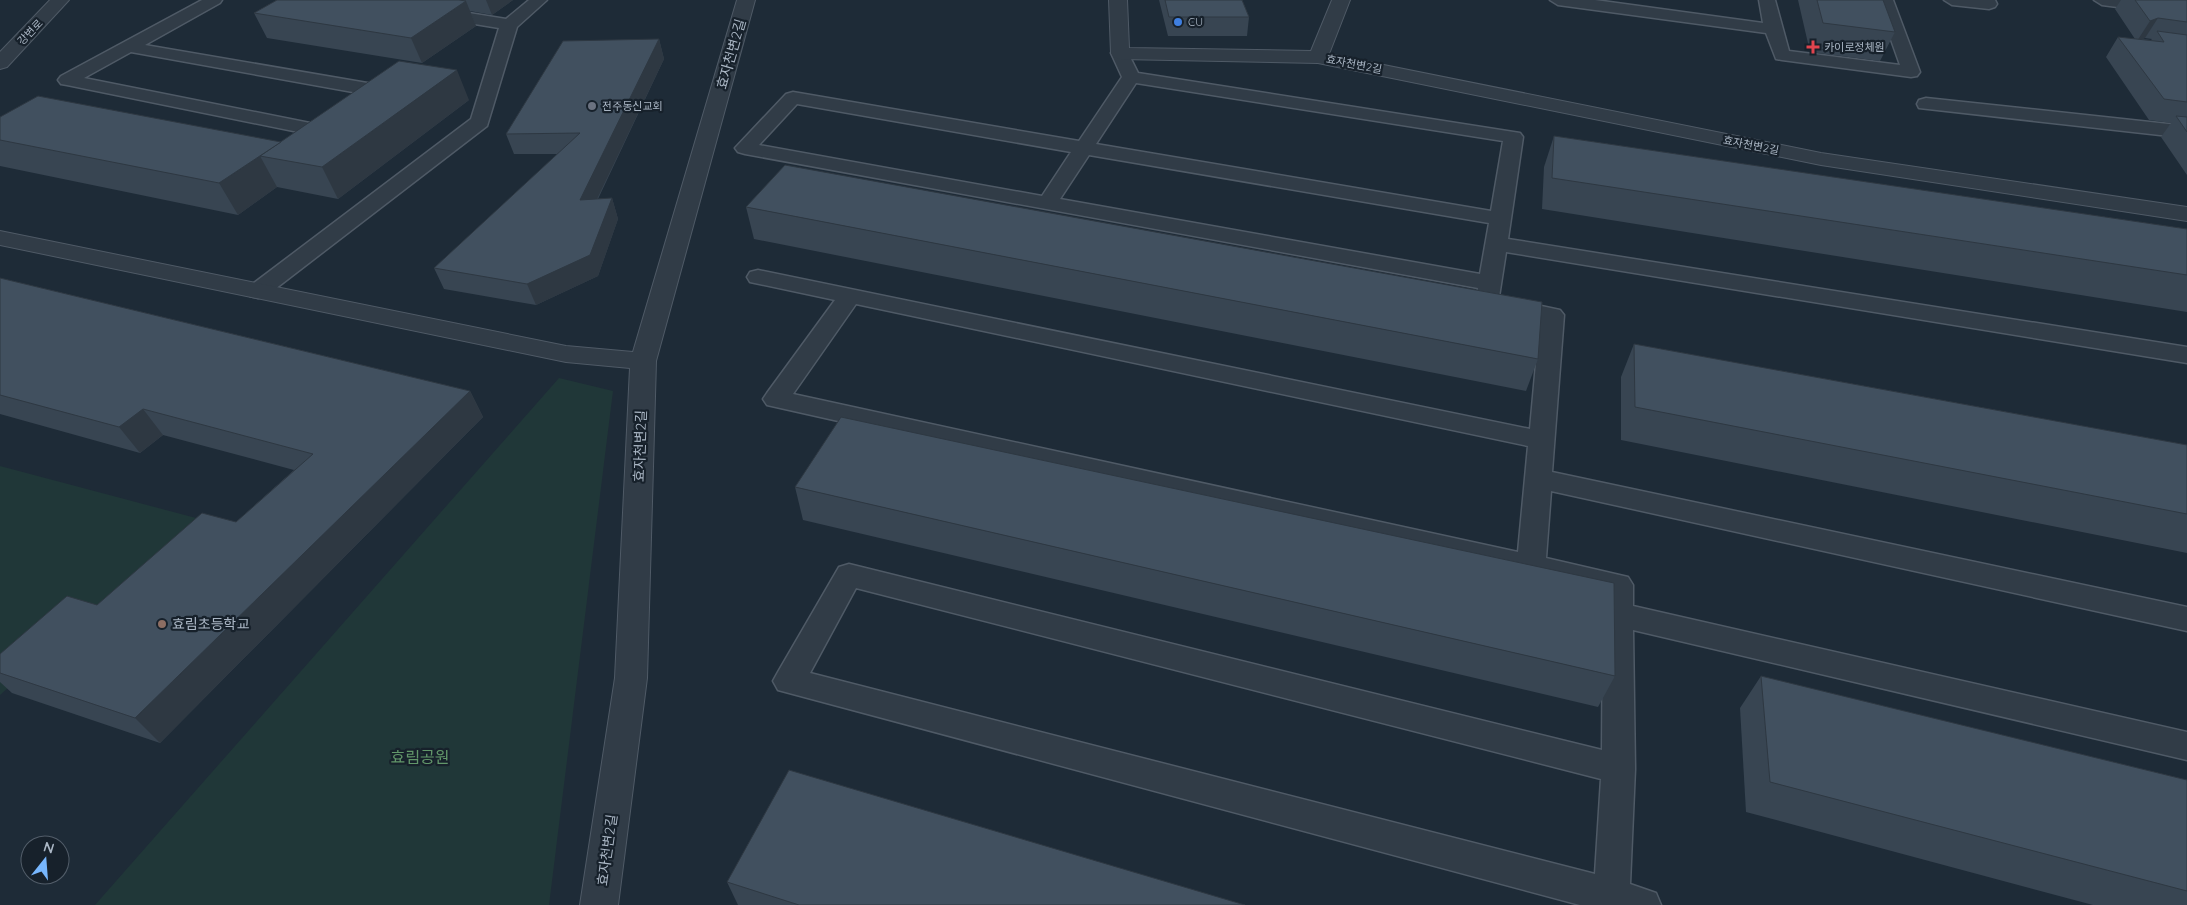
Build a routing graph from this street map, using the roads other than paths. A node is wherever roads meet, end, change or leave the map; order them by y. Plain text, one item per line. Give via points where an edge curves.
1 (214, 0) edge
2 (539, 0) edge
3 (746, 0) edge
4 (1118, 0) edge
5 (1340, 0) edge
6 (1558, 0) edge
7 (1767, 0) edge
8 (1886, 0) edge
9 (1952, 0) edge
10 (1987, 0) edge
11 (2102, 0) edge
12 (57, 1) edge
13 (1626, 5) edge
14 (426, 11) edge
15 (2187, 11) edge
16 (509, 24) junction
17 (1773, 28) junction
18 (129, 47) junction
19 (1120, 52) junction
20 (1318, 57) junction
21 (0, 63) edge
22 (1131, 77) junction
23 (1926, 104) dead end
24 (2187, 132) edge
25 (1084, 148) junction
26 (1046, 203) junction
27 (2187, 214) edge
28 (1500, 219) junction
29 (0, 238) edge
30 (1497, 244) junction
31 (758, 277) dead end
32 (1490, 283) junction
33 (258, 291) junction
34 (850, 296) junction
35 (2187, 355) edge
36 (643, 361) junction
37 (1541, 440) junction
38 (1538, 479) junction
39 (1531, 566) junction
40 (1619, 615) junction
41 (2187, 620) edge
42 (2187, 746) edge
43 (1618, 768) junction
44 (1612, 896) junction
45 (600, 905) edge
46 (1643, 905) edge

1 - 18 lane
2 - 16 lane
3 - 36 street, 효자천변2길
4 - 19 street
5 - 20 street, 효자천변2길
6 - 13 lane
7 - 17 lane
8 - 17 lane via 1911,72 1782,55
9 - 10 lane via 1989,4
11 - 15 lane
12 - 21 street, 강변로
13 - 17 lane
14 - 16 lane
16 - 33 lane via 480,122
18 - 18 lane via 67,80 323,131 379,91
19 - 20 street, 효자천변2길
19 - 22 lane
20 - 27 street, 효자천변2길 via 1822,159
22 - 25 lane
22 - 28 lane via 1513,137
23 - 24 lane
25 - 26 lane
25 - 26 lane via 793,98 745,148
25 - 28 lane
26 - 32 lane
28 - 30 lane
29 - 33 street
30 - 32 lane
30 - 35 lane
31 - 34 lane
32 - 37 lane via 1487,302 1552,315
33 - 36 street via 566,354
34 - 37 lane
34 - 39 lane via 776,399
36 - 45 street, 효자천변2길 via 631,678
37 - 38 lane
38 - 39 lane
38 - 41 lane
39 - 40 lane via 1618,585
40 - 42 lane
40 - 43 lane
43 - 44 lane
43 - 44 lane via 849,575 789,681
44 - 46 lane

